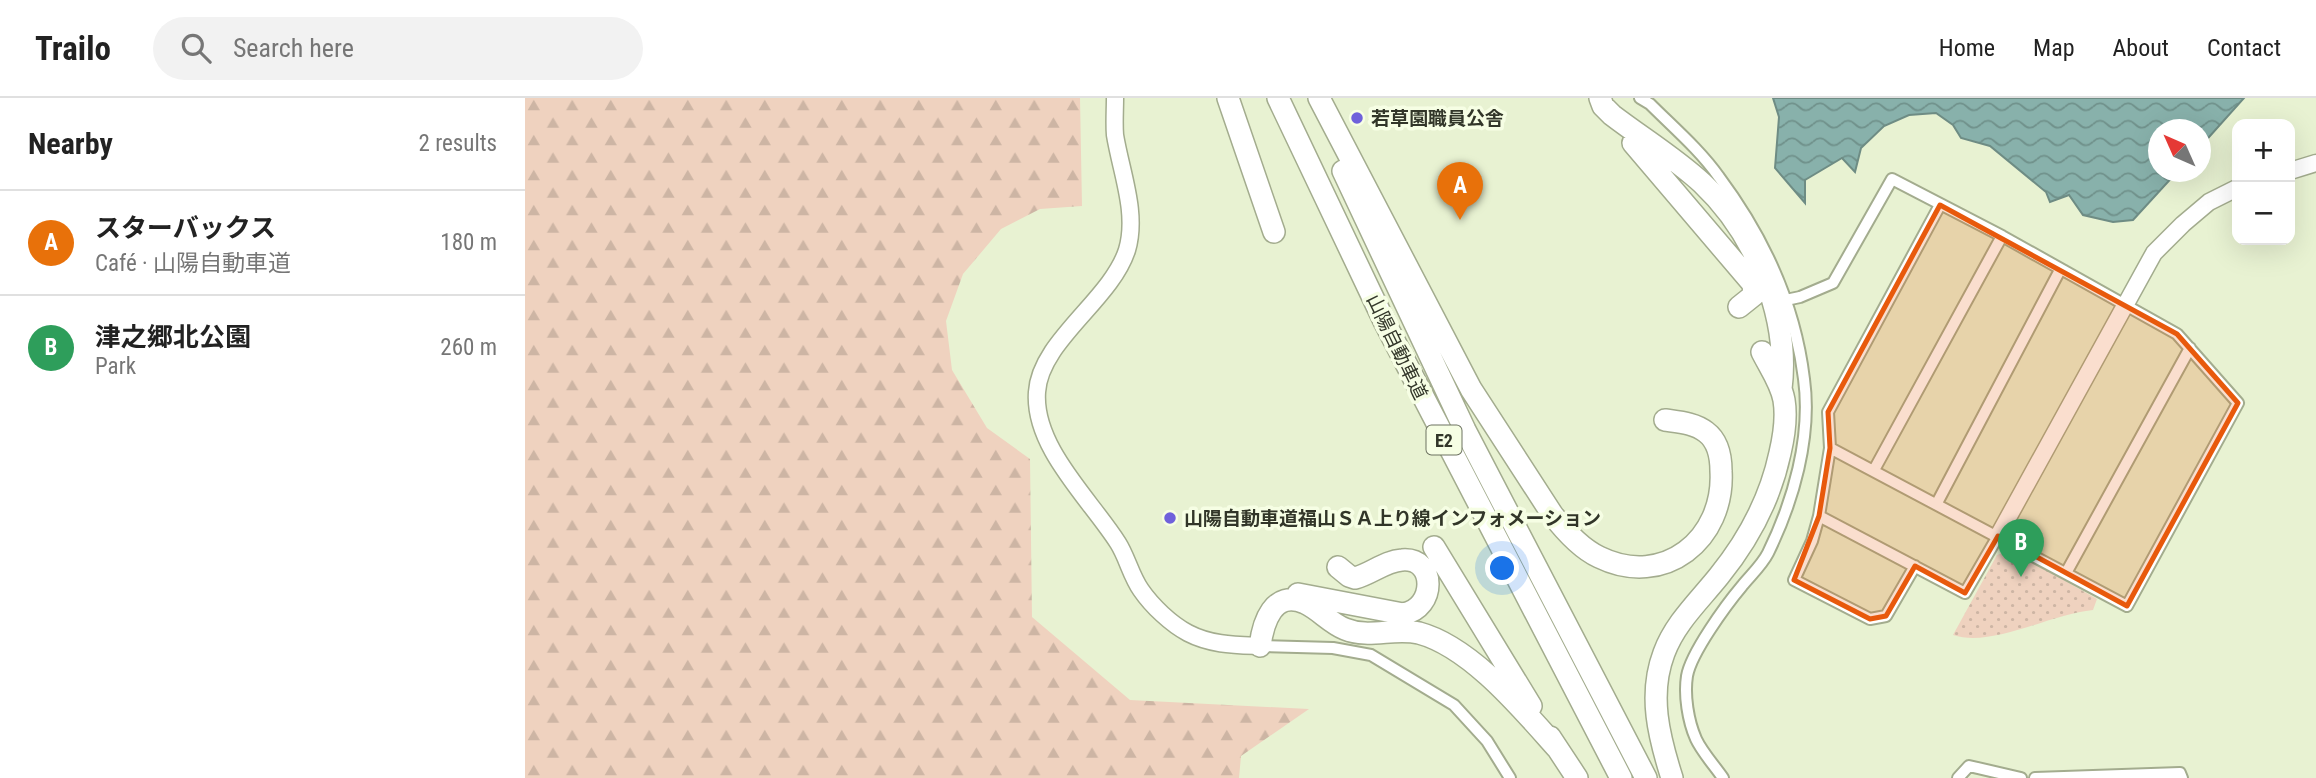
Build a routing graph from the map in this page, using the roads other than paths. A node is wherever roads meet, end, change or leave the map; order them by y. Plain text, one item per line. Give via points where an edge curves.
1 (1115, 98) edge
2 (1229, 98) edge
3 (1278, 98) edge
4 (1311, 98) edge
5 (1319, 98) edge
6 (1598, 98) edge
7 (1640, 98) edge
8 (2316, 163) edge
9 (2295, 169) edge
10 (2232, 190) edge
11 (1940, 205) junction
12 (1274, 232) dead end
13 (2001, 236) junction
14 (2060, 270) junction
15 (1786, 300) junction
16 (2125, 304) junction
17 (1739, 307) dead end
18 (2190, 348) junction
19 (1762, 352) dead end
20 (1781, 389) junction
21 (1665, 421) dead end
22 (1831, 448) junction
23 (1874, 470) junction
24 (1937, 503) junction
25 (1819, 516) junction
26 (1998, 536) junction
27 (1434, 547) dead end
28 (1915, 566) junction
29 (1338, 567) dead end
30 (2066, 573) junction
31 (1260, 646) junction
32 (1557, 748) junction
33 (1510, 778) edge
34 (1577, 778) edge
35 (1621, 778) edge
36 (1646, 778) edge
37 (1672, 778) edge
38 (1723, 778) edge
39 (1958, 778) edge
40 (2021, 778) edge
41 (2035, 778) edge
42 (2182, 778) edge

1 - 31 street via 1115,132 1131,217 1127,249 1117,273 1045,365 1037,389 1037,417 1054,452 1119,544 1140,590 1162,613 1187,633 1221,645
2 - 12 highway
3 - 35 highway, 山陽自動車道 / E2 via 1391,335
4 - 36 highway, 山陽自動車道 / E2 via 1465,430
5 - 21 highway via 1471,389 1552,514 1566,532 1598,557 1617,564 1655,566 1687,551 1713,520 1721,497 1721,460 1716,445 1707,432 1695,426
6 - 17 highway via 1600,113 1642,152 1753,284 1754,295
6 - 20 highway via 1612,115 1705,186 1737,225 1776,314 1783,352
7 - 15 street via 1718,174 1763,246
8 - 9 street
10 - 16 street via 2209,202 2154,253
11 - 13 street
11 - 15 street via 1892,179 1833,283
11 - 22 street via 1828,412
13 - 14 street
13 - 23 street
14 - 16 street
14 - 24 street
15 - 38 street via 1805,381 1804,429 1796,476 1766,557 1727,603 1687,675 1688,711 1696,739
16 - 18 street via 2177,334
16 - 26 street
18 - 30 street
18 - 30 street via 2238,403 2145,575 2127,606
19 - 20 highway
20 - 37 highway via 1783,437 1766,501 1753,528 1681,621 1663,655 1655,708
22 - 23 street
22 - 25 street
23 - 24 street
24 - 26 street
25 - 28 street
25 - 28 street via 1794,580 1870,620 1886,616
26 - 28 street via 1965,593
26 - 30 street
27 - 32 highway
29 - 31 highway via 1355,578 1394,561 1408,560 1427,575 1428,589 1415,611 1403,614 1301,594 1285,595 1264,613
31 - 32 highway via 1267,615 1291,601 1305,603 1336,626 1355,632 1421,634 1488,676
31 - 33 street via 1333,648 1371,655 1454,705 1487,741
32 - 34 highway
39 - 40 street via 1969,766
41 - 42 street via 2180,773

